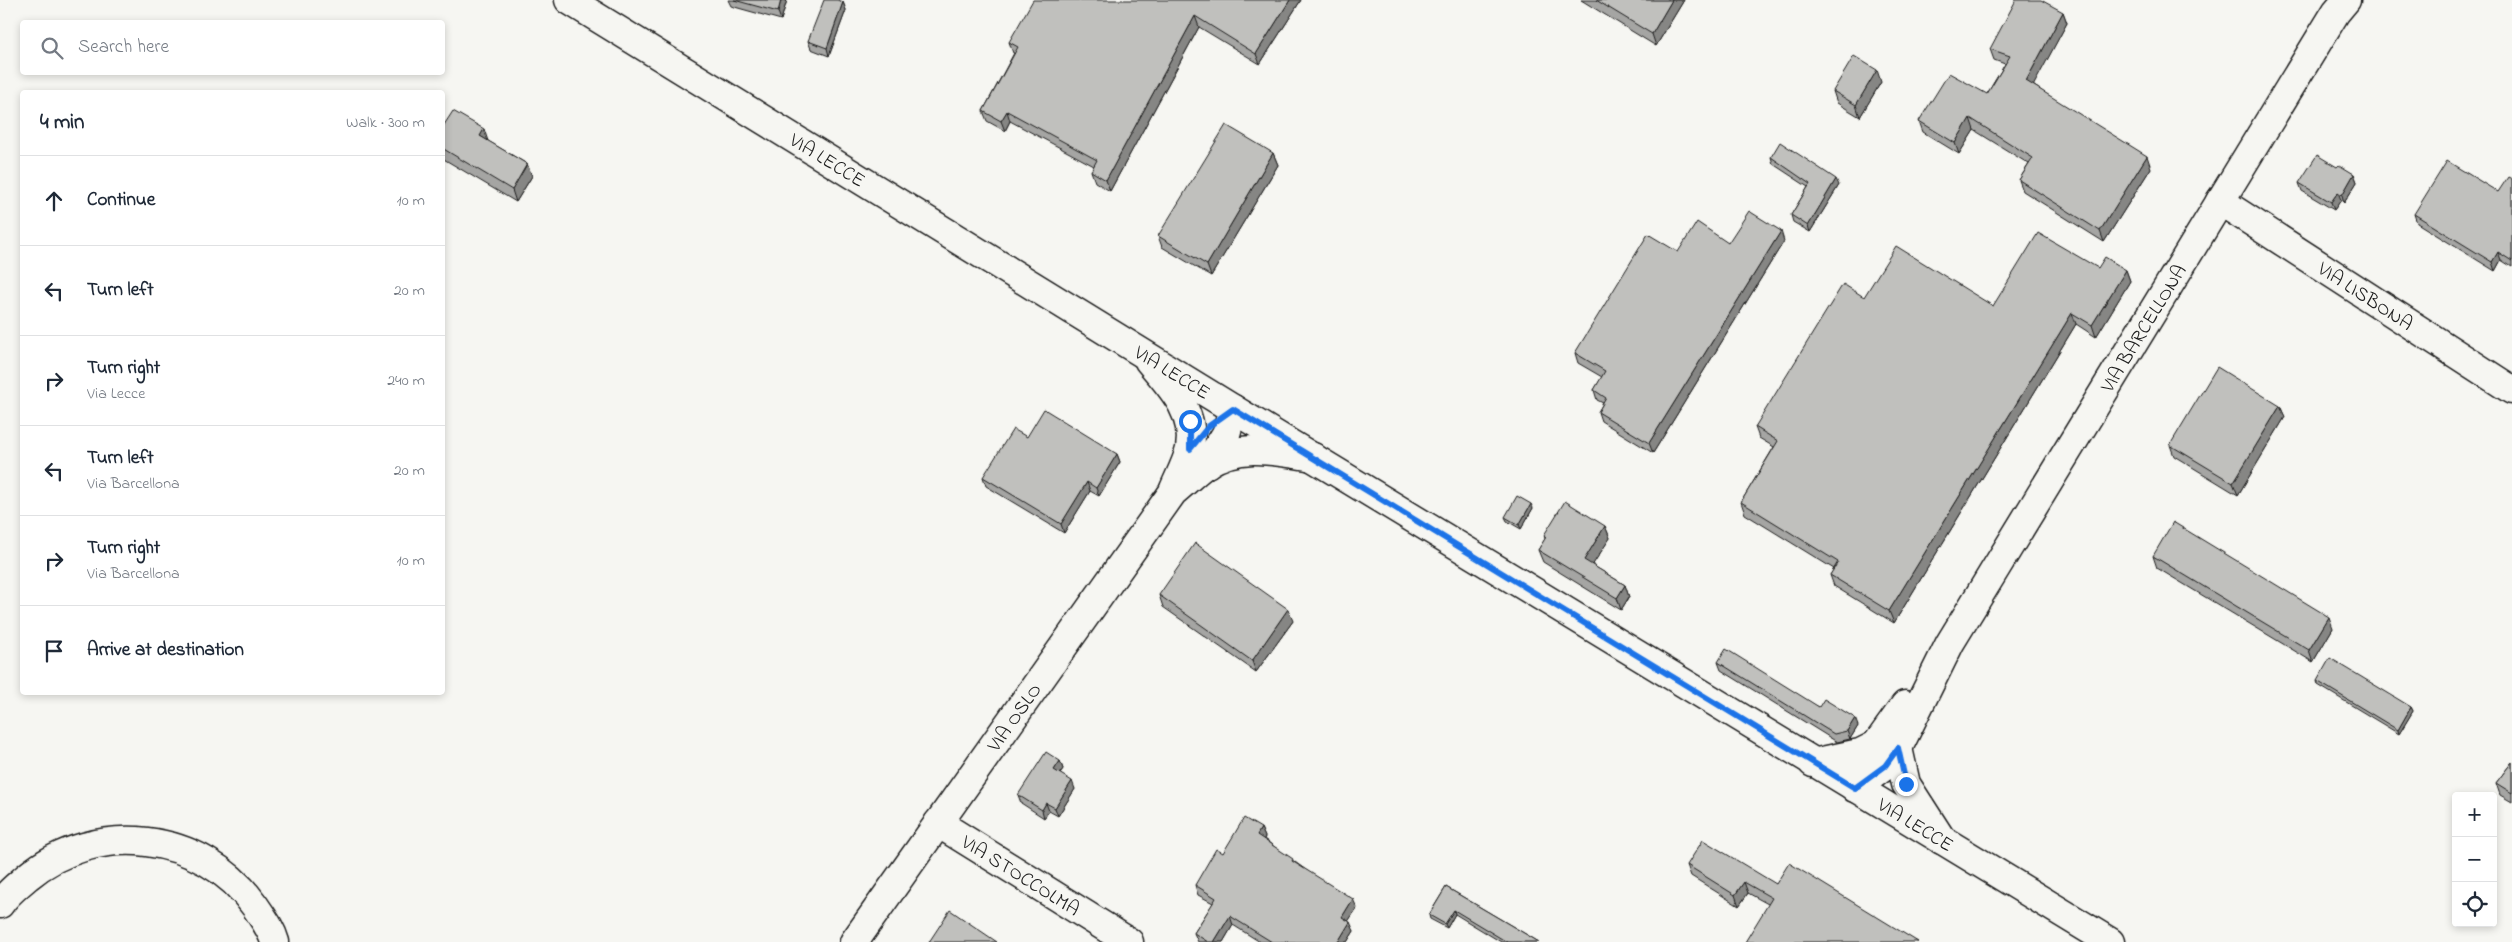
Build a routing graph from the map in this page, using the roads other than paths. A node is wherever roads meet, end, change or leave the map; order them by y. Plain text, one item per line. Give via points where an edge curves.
1 (570, 0) edge
2 (2339, 3) edge
3 (2220, 201) junction
4 (1136, 347) junction
5 (2512, 390) edge
6 (1233, 409) junction
7 (1198, 457) junction
8 (1314, 458) junction
9 (1887, 746) junction
10 (1813, 763) junction
11 (1855, 788) junction
12 (938, 823) junction
13 (1942, 840) junction
14 (0, 904) edge
15 (276, 942) edge
16 (854, 942) edge
17 (1128, 942) edge
18 (2110, 942) edge

1 - 4 street, VIA LECCE
2 - 3 street, VIA BARCELLONA
3 - 5 street, VIA LISBONA
3 - 9 street, VIA BARCELLONA
4 - 6 street, VIA LECCE
4 - 7 street via 1179,395 1190,421
6 - 7 street via 1226,434
6 - 8 street, VIA LECCE
7 - 8 street via 1240,450 1270,450
7 - 12 street, VIA OSLO
8 - 10 street, VIA LECCE
9 - 10 street
9 - 11 street, VIA BARCELLONA via 1885,766
9 - 13 street via 1906,784
10 - 11 street, VIA LECCE
11 - 13 street, VIA LECCE
12 - 16 street, VIA OSLO
12 - 17 street, VIA STOCCOLMA
13 - 18 street, VIA LECCE
14 - 15 street via 5,896 46,862 96,842 149,841 199,856 242,887

